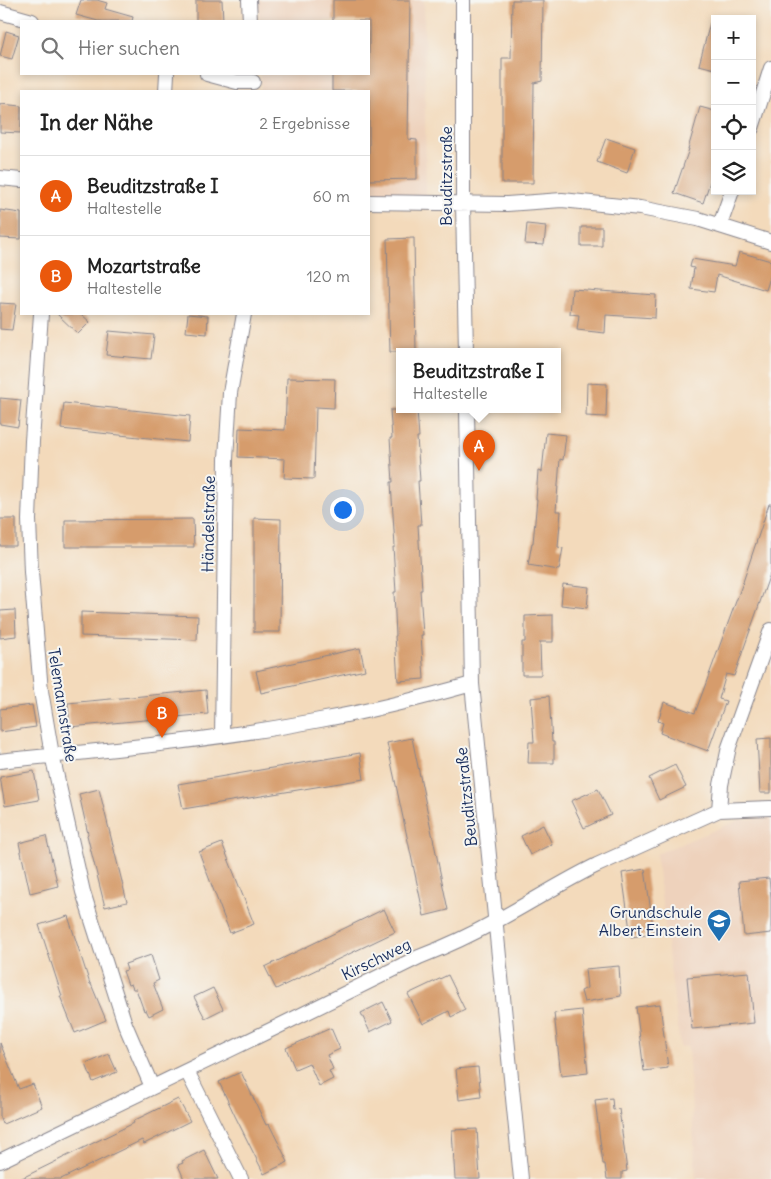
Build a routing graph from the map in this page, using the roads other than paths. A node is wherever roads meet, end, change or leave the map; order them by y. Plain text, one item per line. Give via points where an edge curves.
1 (249, 0) edge
2 (463, 0) edge
3 (0, 12) edge
4 (28, 20) edge
5 (250, 20) edge
6 (771, 68) edge
7 (168, 75) edge
8 (211, 75) edge
9 (253, 82) edge
10 (166, 90) edge
11 (756, 115) edge
12 (0, 178) edge
13 (20, 180) edge
14 (731, 195) edge
15 (370, 202) edge
16 (463, 203) junction
17 (720, 226) junction
18 (771, 242) edge
19 (41, 315) edge
20 (244, 315) edge
21 (466, 348) edge
22 (467, 413) edge
23 (771, 630) edge
24 (472, 684) junction
25 (222, 736) junction
26 (52, 755) junction
27 (0, 761) edge
28 (771, 808) edge
29 (719, 810) junction
30 (496, 922) junction
31 (187, 1070) junction
32 (152, 1087) junction
33 (0, 1161) edge
34 (241, 1179) edge
35 (521, 1179) edge

1 - 5 street
2 - 16 street, Beuditzstraße
3 - 4 street
6 - 11 street
7 - 10 street
8 - 9 street via 237,82
12 - 13 street
14 - 17 street
15 - 16 street
16 - 17 street via 562,200 640,208
16 - 21 street, Beuditzstraße
17 - 18 street
19 - 26 street, Telemannstraße via 32,442 30,560 36,648
20 - 25 street, Händelstraße via 230,393 226,460
22 - 24 street, Beuditzstraße
23 - 29 street via 729,747
24 - 25 street via 320,720
24 - 30 street, Beuditzstraße
25 - 26 street
26 - 27 street
26 - 32 street, Telemannstraße via 83,892 125,1024
28 - 29 street, Kirschweg
29 - 30 street, Kirschweg via 580,873
30 - 31 street, Kirschweg
30 - 35 street, Beuditzstraße
31 - 32 street, Kirschweg
31 - 34 street
32 - 33 street, Kirschweg

